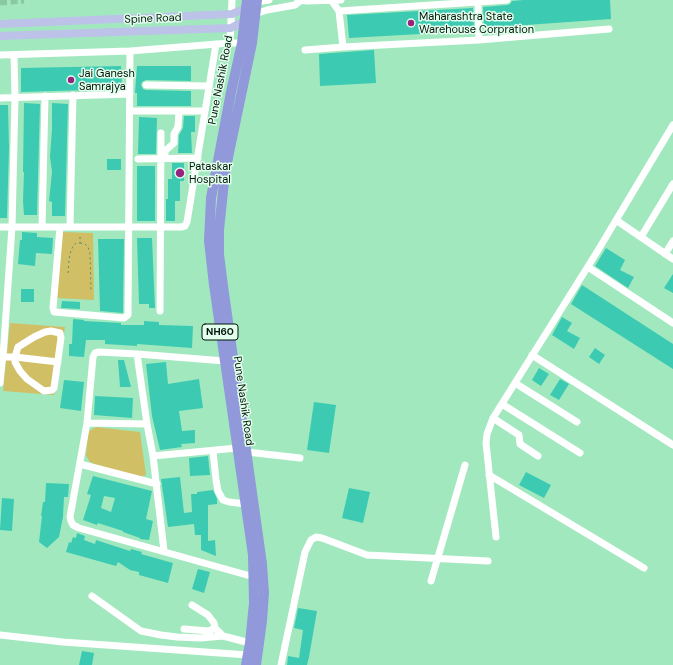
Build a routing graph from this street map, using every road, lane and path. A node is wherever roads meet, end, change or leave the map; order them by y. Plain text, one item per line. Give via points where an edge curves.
1 (232, 0) edge
2 (269, 0) edge
3 (299, 0) edge
4 (331, 0) edge
5 (341, 0) edge
6 (507, 0) edge
7 (478, 2) junction
8 (251, 3) edge
9 (338, 11) junction
10 (232, 14) junction
11 (255, 14) junction
12 (244, 21) junction
13 (0, 24) edge
14 (231, 28) junction
15 (609, 29) dead end
16 (0, 36) edge
17 (479, 40) junction
18 (230, 43) junction
19 (247, 43) junction
20 (216, 44) junction
21 (343, 47) junction
22 (305, 50) dead end
23 (130, 51) junction
24 (0, 55) edge
25 (14, 55) junction
26 (146, 85) dead end
27 (209, 86) junction
28 (130, 94) junction
29 (74, 95) junction
30 (45, 96) junction
31 (15, 97) junction
32 (0, 98) edge
33 (130, 111) junction
34 (179, 111) junction
35 (205, 111) junction
36 (673, 124) edge
37 (161, 134) dead end
38 (163, 158) junction
39 (198, 158) junction
40 (138, 159) dead end
41 (673, 184) edge
42 (616, 220) junction
43 (0, 227) edge
44 (12, 227) junction
45 (42, 227) junction
46 (60, 227) junction
47 (70, 227) junction
48 (81, 227) junction
49 (129, 227) junction
50 (160, 227) junction
51 (641, 237) junction
52 (673, 241) edge
53 (80, 243) junction
54 (665, 254) junction
55 (673, 259) edge
56 (588, 267) junction
57 (68, 273) dead end
58 (91, 290) dead end
59 (160, 311) dead end
60 (673, 323) edge
61 (137, 354) junction
62 (532, 355) junction
63 (15, 357) junction
64 (1, 360) edge
65 (225, 361) junction
66 (58, 362) junction
67 (0, 383) edge
68 (515, 383) junction
69 (502, 404) junction
70 (493, 418) junction
71 (578, 422) dead end
72 (86, 424) junction
73 (146, 424) junction
74 (673, 445) edge
75 (213, 450) junction
76 (242, 450) junction
77 (580, 453) dead end
78 (153, 456) junction
79 (538, 456) dead end
80 (300, 458) dead end
81 (80, 464) junction
82 (465, 465) dead end
83 (489, 475) junction
84 (157, 484) junction
85 (246, 504) junction
86 (496, 537) dead end
87 (164, 551) junction
88 (438, 559) junction
89 (488, 561) dead end
90 (644, 568) dead end
91 (254, 577) junction
92 (431, 581) dead end
93 (92, 596) dead end
94 (192, 605) dead end
95 (215, 628) junction
96 (184, 629) dead end
97 (0, 636) edge
98 (223, 636) junction
99 (250, 643) junction
100 (247, 660) edge
101 (256, 665) edge
102 (281, 665) edge

1 - 10 street
2 - 8 street
3 - 4 street, Spine Road
3 - 11 street, Spine Road via 294,5
4 - 5 street, Spine Road
4 - 9 street
6 - 7 street
7 - 9 street
7 - 17 street
8 - 10 main road, Spine Road
8 - 11 highway, Pune Nashik Road / NH60
8 - 12 highway, Pune Nashik Road / NH60
9 - 21 street
10 - 13 main road, Spine Road
10 - 14 street
11 - 12 main road, Spine Road
11 - 19 highway, Pune Nashik Road / NH60
12 - 14 main road, Spine Road
12 - 19 highway, Pune Nashik Road / NH60
14 - 16 main road, Spine Road
14 - 18 street
15 - 17 street
17 - 21 street
18 - 19 street
18 - 20 street
19 - 65 highway, Pune Nashik Road / NH60 via 211,198 211,262
19 - 76 highway, Pune Nashik Road / NH60 via 221,201 219,230 219,254
20 - 23 street
20 - 27 street
21 - 22 street
23 - 25 street
23 - 28 street
24 - 25 street
25 - 31 street
26 - 27 street
27 - 35 street
28 - 29 street
28 - 33 street
29 - 30 street
29 - 47 street
30 - 31 street
30 - 45 street
31 - 32 street
31 - 44 street
33 - 34 street
33 - 49 street
34 - 35 street
34 - 38 street via 174,143 165,151
35 - 39 street
36 - 42 street
37 - 38 street
38 - 39 street
38 - 40 street
38 - 50 street
39 - 50 street via 185,226
41 - 51 street
42 - 51 street
42 - 56 street
43 - 44 street
44 - 45 street
44 - 64 street
45 - 46 street
46 - 47 street
46 - 49 street via 54,312 124,318 129,312
47 - 48 street
48 - 49 street
48 - 53 path
49 - 50 street
50 - 59 street
51 - 54 street
52 - 54 street
53 - 57 path via 73,246
53 - 58 path via 88,247 90,254
54 - 55 street
56 - 60 street
56 - 62 street
61 - 65 street
61 - 72 street via 95,353
61 - 73 street
62 - 68 street
62 - 74 street
63 - 64 street
63 - 66 street
63 - 66 street via 20,371 44,391 54,388
63 - 66 street via 18,347 34,337 51,331 60,333
64 - 67 street
65 - 76 highway, Pune Nashik Road / NH60
68 - 69 street
68 - 71 street
69 - 70 street
69 - 77 street
70 - 79 street via 519,435 520,444
70 - 83 street via 486,442
72 - 73 street
72 - 81 street
73 - 78 street
75 - 76 street
75 - 78 street
75 - 85 street via 218,491 223,500
76 - 80 street
76 - 85 highway, Pune Nashik Road / NH60
76 - 101 highway, Pune Nashik Road / NH60 via 262,564 264,593
78 - 84 street
81 - 84 street
81 - 87 street via 70,516 74,525
82 - 88 street
83 - 86 street
83 - 90 street
84 - 87 street
85 - 91 highway, Pune Nashik Road / NH60
87 - 91 street
88 - 89 street
88 - 92 street
88 - 102 street via 367,555 322,538 316,537 311,540 306,552
91 - 99 highway, Pune Nashik Road / NH60
93 - 98 street via 141,631 177,637
94 - 95 street via 208,615
95 - 96 street via 209,631
95 - 98 street
97 - 100 street
98 - 99 street
99 - 100 highway, Pune Nashik Road / NH60

